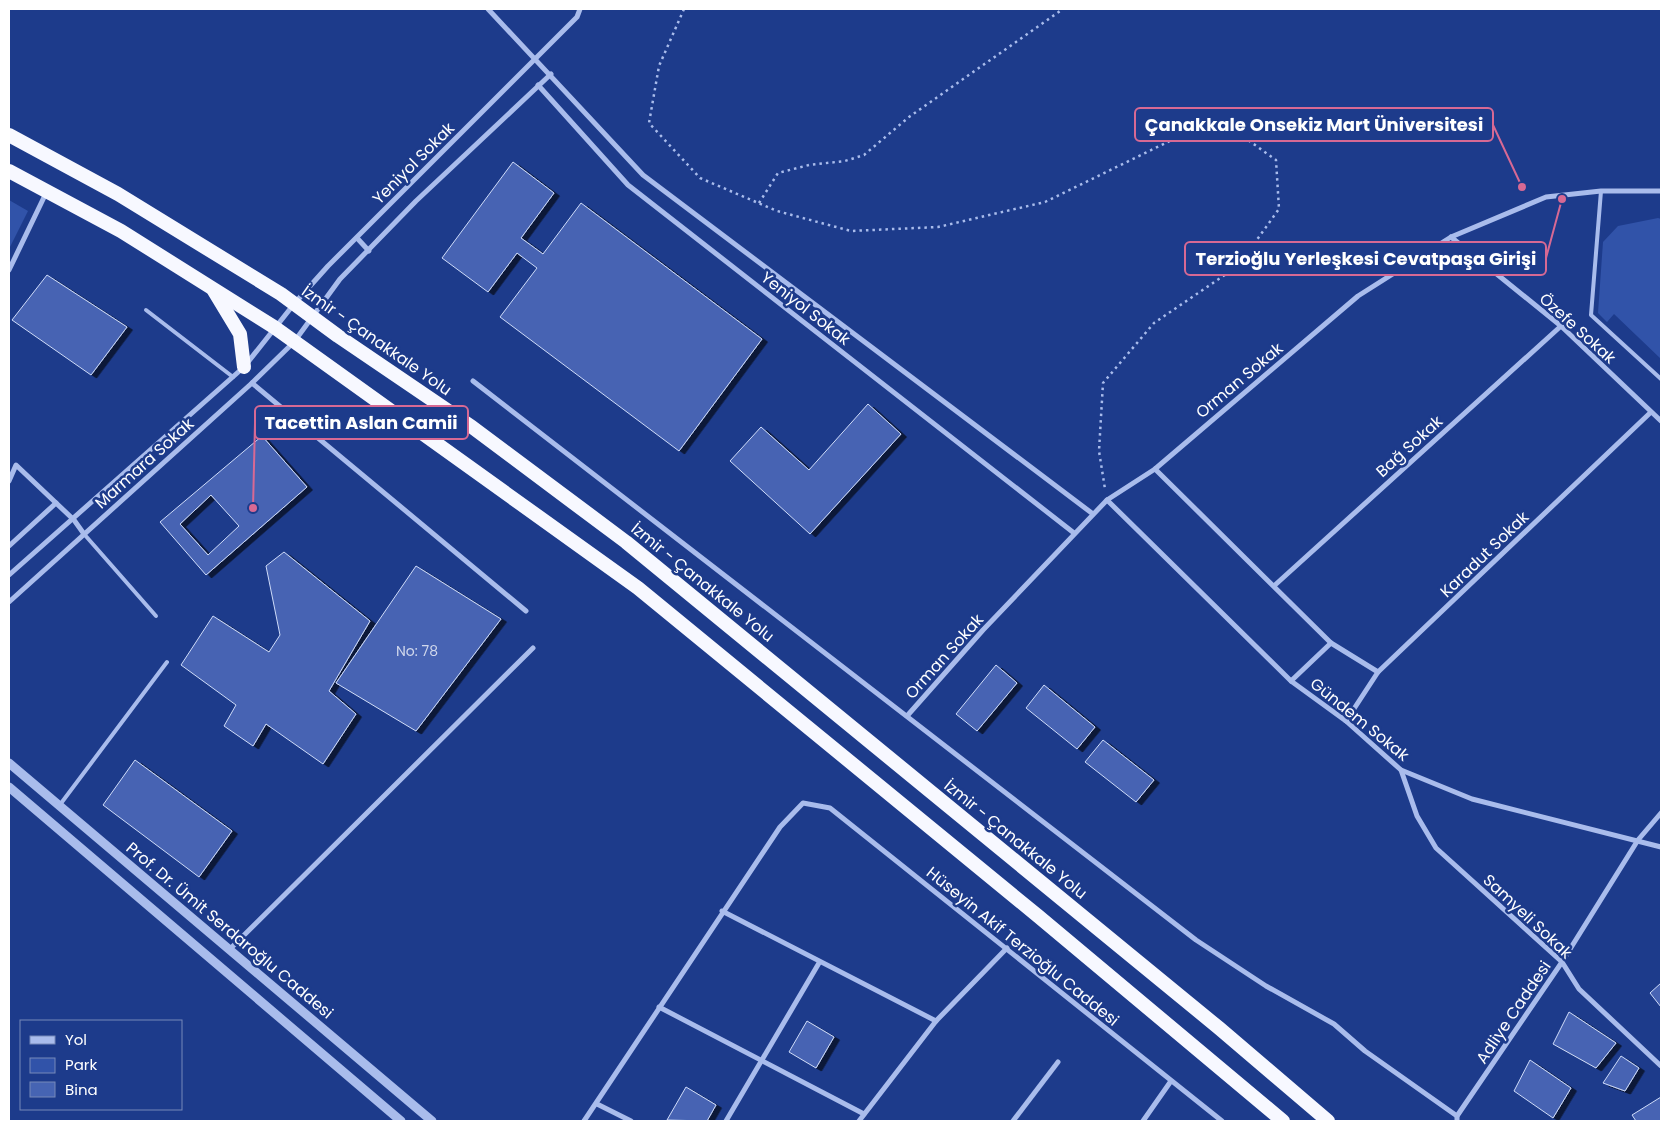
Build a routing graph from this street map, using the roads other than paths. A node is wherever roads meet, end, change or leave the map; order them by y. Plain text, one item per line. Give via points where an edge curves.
1 (488, 9) edge
2 (580, 9) edge
3 (534, 58) junction
4 (551, 74) junction
5 (538, 85) junction
6 (9, 135) edge
7 (9, 172) edge
8 (47, 191) junction
9 (1601, 191) junction
10 (1661, 191) edge
11 (1451, 237) junction
12 (357, 238) junction
13 (369, 251) junction
14 (9, 270) edge
15 (211, 287) junction
16 (294, 304) junction
17 (146, 310) dead end
18 (313, 317) junction
19 (1561, 326) junction
20 (274, 327) junction
21 (294, 342) junction
22 (244, 367) junction
23 (233, 377) junction
24 (1661, 379) edge
25 (473, 381) dead end
26 (252, 383) junction
27 (1650, 413) junction
28 (1661, 422) edge
29 (1155, 469) junction
30 (9, 481) edge
31 (1107, 500) junction
32 (56, 503) junction
33 (1093, 514) junction
34 (74, 520) junction
35 (1074, 533) junction
36 (84, 534) junction
37 (9, 546) edge
38 (9, 574) edge
39 (1275, 584) junction
40 (9, 602) edge
41 (526, 611) dead end
42 (156, 616) dead end
43 (1332, 643) junction
44 (533, 648) dead end
45 (167, 662) dead end
46 (1378, 672) junction
47 (1291, 681) junction
48 (907, 716) junction
49 (1346, 721) junction
50 (9, 763) edge
51 (1401, 770) junction
52 (9, 787) edge
53 (59, 806) junction
54 (1661, 813) edge
55 (1638, 840) junction
56 (1661, 847) edge
57 (722, 911) junction
58 (230, 948) junction
59 (1007, 948) junction
60 (1562, 962) junction
61 (819, 963) junction
62 (659, 1007) junction
63 (936, 1021) junction
64 (763, 1061) junction
65 (1058, 1062) dead end
66 (1661, 1066) edge
67 (1171, 1081) junction
68 (597, 1104) junction
69 (864, 1114) junction
70 (1457, 1119) edge
71 (401, 1121) edge
72 (432, 1121) edge
73 (584, 1121) edge
74 (630, 1121) edge
75 (726, 1121) edge
76 (860, 1121) edge
77 (1013, 1121) edge
78 (1143, 1121) edge
79 (1222, 1121) edge
80 (1283, 1121) edge
81 (1328, 1121) edge

1 - 3 street
2 - 3 street via 571,23
3 - 4 street, Yeniyol Sokak
3 - 12 street, Yeniyol Sokak
4 - 5 street, Yeniyol Sokak
4 - 33 street, Yeniyol Sokak via 643,175
5 - 13 street, Yeniyol Sokak via 416,201
5 - 35 street, Yeniyol Sokak via 628,185
6 - 16 highway, İzmir - Çanakkale Yolu via 118,194
7 - 8 highway
8 - 14 street
8 - 15 highway via 121,231
9 - 10 street, Orman Sokak
9 - 11 street, Orman Sokak via 1546,197
9 - 24 lane via 1591,315
11 - 19 street, Özefe Sokak
11 - 29 street, Orman Sokak via 1358,296
12 - 13 street
12 - 16 street, Yeniyol Sokak
13 - 18 street, Yeniyol Sokak via 340,280
15 - 20 highway
15 - 22 highway via 240,334
16 - 18 highway, İzmir - Çanakkale Yolu
16 - 20 street, Yeniyol Sokak
17 - 23 lane
18 - 21 street, Yeniyol Sokak
18 - 81 highway, İzmir - Çanakkale Yolu via 472,427 626,542
19 - 27 street, Özefe Sokak
19 - 39 street, Bağ Sokak
20 - 21 highway
20 - 22 street, Marmara Sokak
21 - 26 street, Marmara Sokak
21 - 80 highway via 638,588
22 - 23 street, Marmara Sokak
23 - 34 street, Marmara Sokak
25 - 48 street
26 - 36 street, Marmara Sokak
26 - 41 street
27 - 28 street, Özefe Sokak
27 - 46 street, Karadut Sokak
29 - 31 street, Orman Sokak
29 - 39 street
30 - 32 street via 16,465
31 - 33 street, Orman Sokak
31 - 47 street, Gündem Sokak
32 - 34 street
32 - 37 street
33 - 35 street, Orman Sokak
34 - 36 street
34 - 38 street, Marmara Sokak
35 - 48 street, Orman Sokak
36 - 40 street, Marmara Sokak
36 - 42 lane
39 - 43 street
43 - 46 street
43 - 47 street
44 - 58 street
45 - 53 lane
46 - 49 street, Karadut Sokak
47 - 49 street, Gündem Sokak
48 - 70 street via 1196,940 1266,986 1334,1024
49 - 51 street, Gündem Sokak
50 - 53 street, Prof. Dr. Ümit Serdaroğlu Caddesi
51 - 55 street, Gündem Sokak via 1472,799
51 - 60 street, Samyeli Sokak via 1417,816 1436,848
52 - 71 street, Prof. Dr. Ümit Serdaroğlu Caddesi
53 - 58 street, Prof. Dr. Ümit Serdaroğlu Caddesi
54 - 55 street, Adliye Caddesi
55 - 56 street, Gündem Sokak
55 - 60 street, Adliye Caddesi
57 - 59 street, Hüseyin Akif Terzioğlu Caddesi via 780,827 803,803 830,808
57 - 61 street
57 - 62 street
58 - 72 street, Prof. Dr. Ümit Serdaroğlu Caddesi
59 - 63 street
59 - 67 street, Hüseyin Akif Terzioğlu Caddesi
60 - 66 street, Samyeli Sokak via 1579,989
60 - 70 street, Adliye Caddesi
61 - 63 street
61 - 64 street
62 - 64 street
62 - 68 street
63 - 69 street
64 - 69 street
64 - 75 street
65 - 77 street
67 - 78 street
67 - 79 street, Hüseyin Akif Terzioğlu Caddesi
68 - 73 street
68 - 74 street
69 - 76 street

